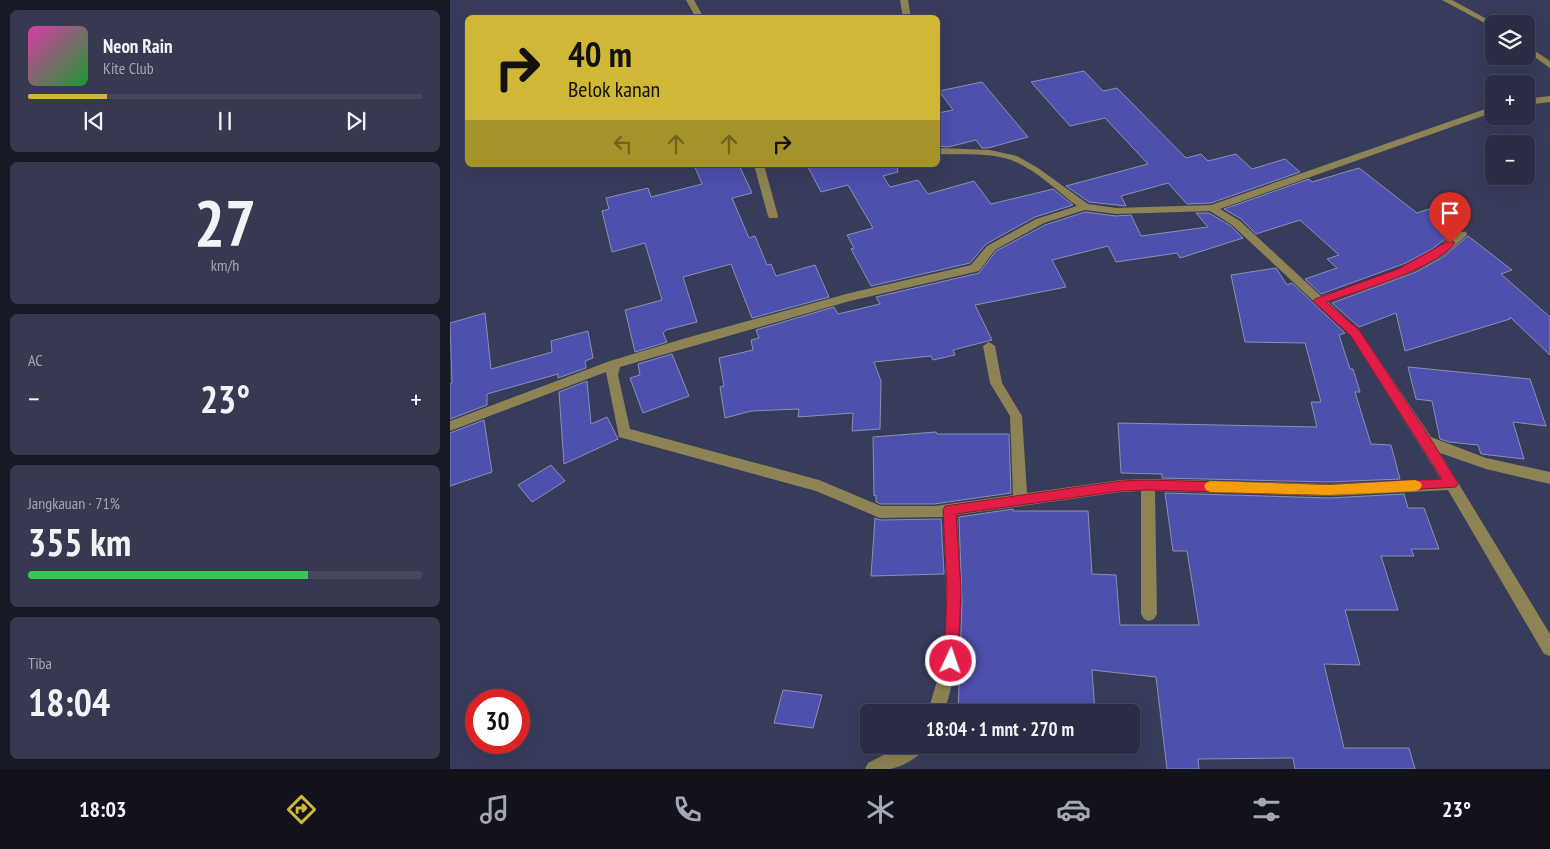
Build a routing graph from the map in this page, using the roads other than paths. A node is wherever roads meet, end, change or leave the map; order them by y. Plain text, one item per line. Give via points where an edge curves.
1 (690, 0) edge
2 (904, 0) edge
3 (1446, 0) edge
4 (698, 15) edge
5 (906, 15) edge
6 (1485, 21) edge
7 (1535, 54) edge
8 (1550, 65) edge
9 (1550, 99) edge
10 (1535, 101) edge
11 (1485, 112) edge
12 (940, 151) edge
13 (760, 167) edge
14 (1085, 207) junction
15 (1212, 208) junction
16 (773, 216) dead end
17 (1462, 234) dead end
18 (1318, 301) junction
19 (990, 346) dead end
20 (614, 364) junction
21 (450, 426) edge
22 (1426, 441) junction
23 (1550, 478) edge
24 (1452, 484) junction
25 (1148, 485) junction
26 (1020, 501) junction
27 (950, 510) junction
28 (1149, 614) dead end
29 (1550, 649) edge
30 (939, 704) edge
31 (904, 754) edge
32 (874, 769) edge

1 - 4 street
2 - 5 street
3 - 6 street
7 - 8 street
9 - 10 street
11 - 15 street
12 - 14 street via 990,153 1014,158
13 - 16 street
14 - 15 street via 1116,211
14 - 20 street via 1040,221 991,248 975,268 840,300
15 - 18 street via 1236,223
17 - 18 street via 1420,263
18 - 22 street via 1355,333
19 - 26 street via 996,384 1016,416
20 - 21 street
20 - 27 street via 612,375 624,434 819,486 880,512
22 - 23 street via 1517,473
22 - 24 street
24 - 25 street via 1329,490
24 - 29 street
25 - 26 street
25 - 28 street
26 - 27 street
27 - 30 street via 954,590 951,661
31 - 32 street

